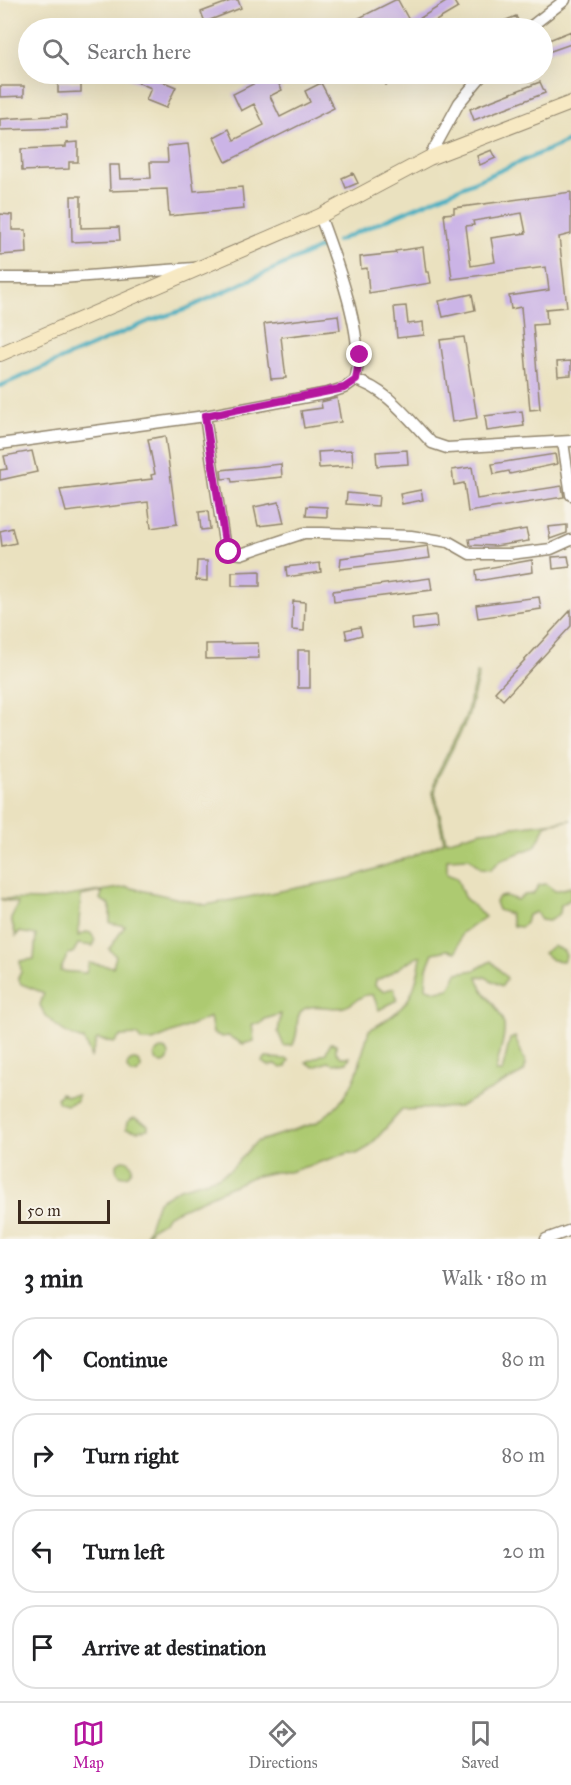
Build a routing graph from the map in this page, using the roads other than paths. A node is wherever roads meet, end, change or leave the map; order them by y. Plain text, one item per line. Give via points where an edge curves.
1 (565, 0) edge
2 (542, 18) edge
3 (475, 84) edge
4 (571, 103) edge
5 (429, 158) junction
6 (320, 216) junction
7 (197, 267) junction
8 (0, 278) edge
9 (0, 354) edge
10 (356, 380) junction
11 (205, 416) junction
12 (567, 441) edge
13 (0, 444) edge
14 (571, 495) edge
15 (571, 540) edge
16 (571, 1230) edge
17 (546, 1239) edge

1 - 2 street
3 - 5 street via 459,103
4 - 5 street
5 - 6 street
6 - 7 street
6 - 10 street via 336,260 360,355
7 - 8 street via 61,278
7 - 9 street
10 - 11 street via 328,393
10 - 12 street via 396,405 438,446
11 - 13 street
11 - 15 street via 229,552 240,554 304,534 322,533 411,536 449,542 470,554 551,549
12 - 14 street
16 - 17 street

